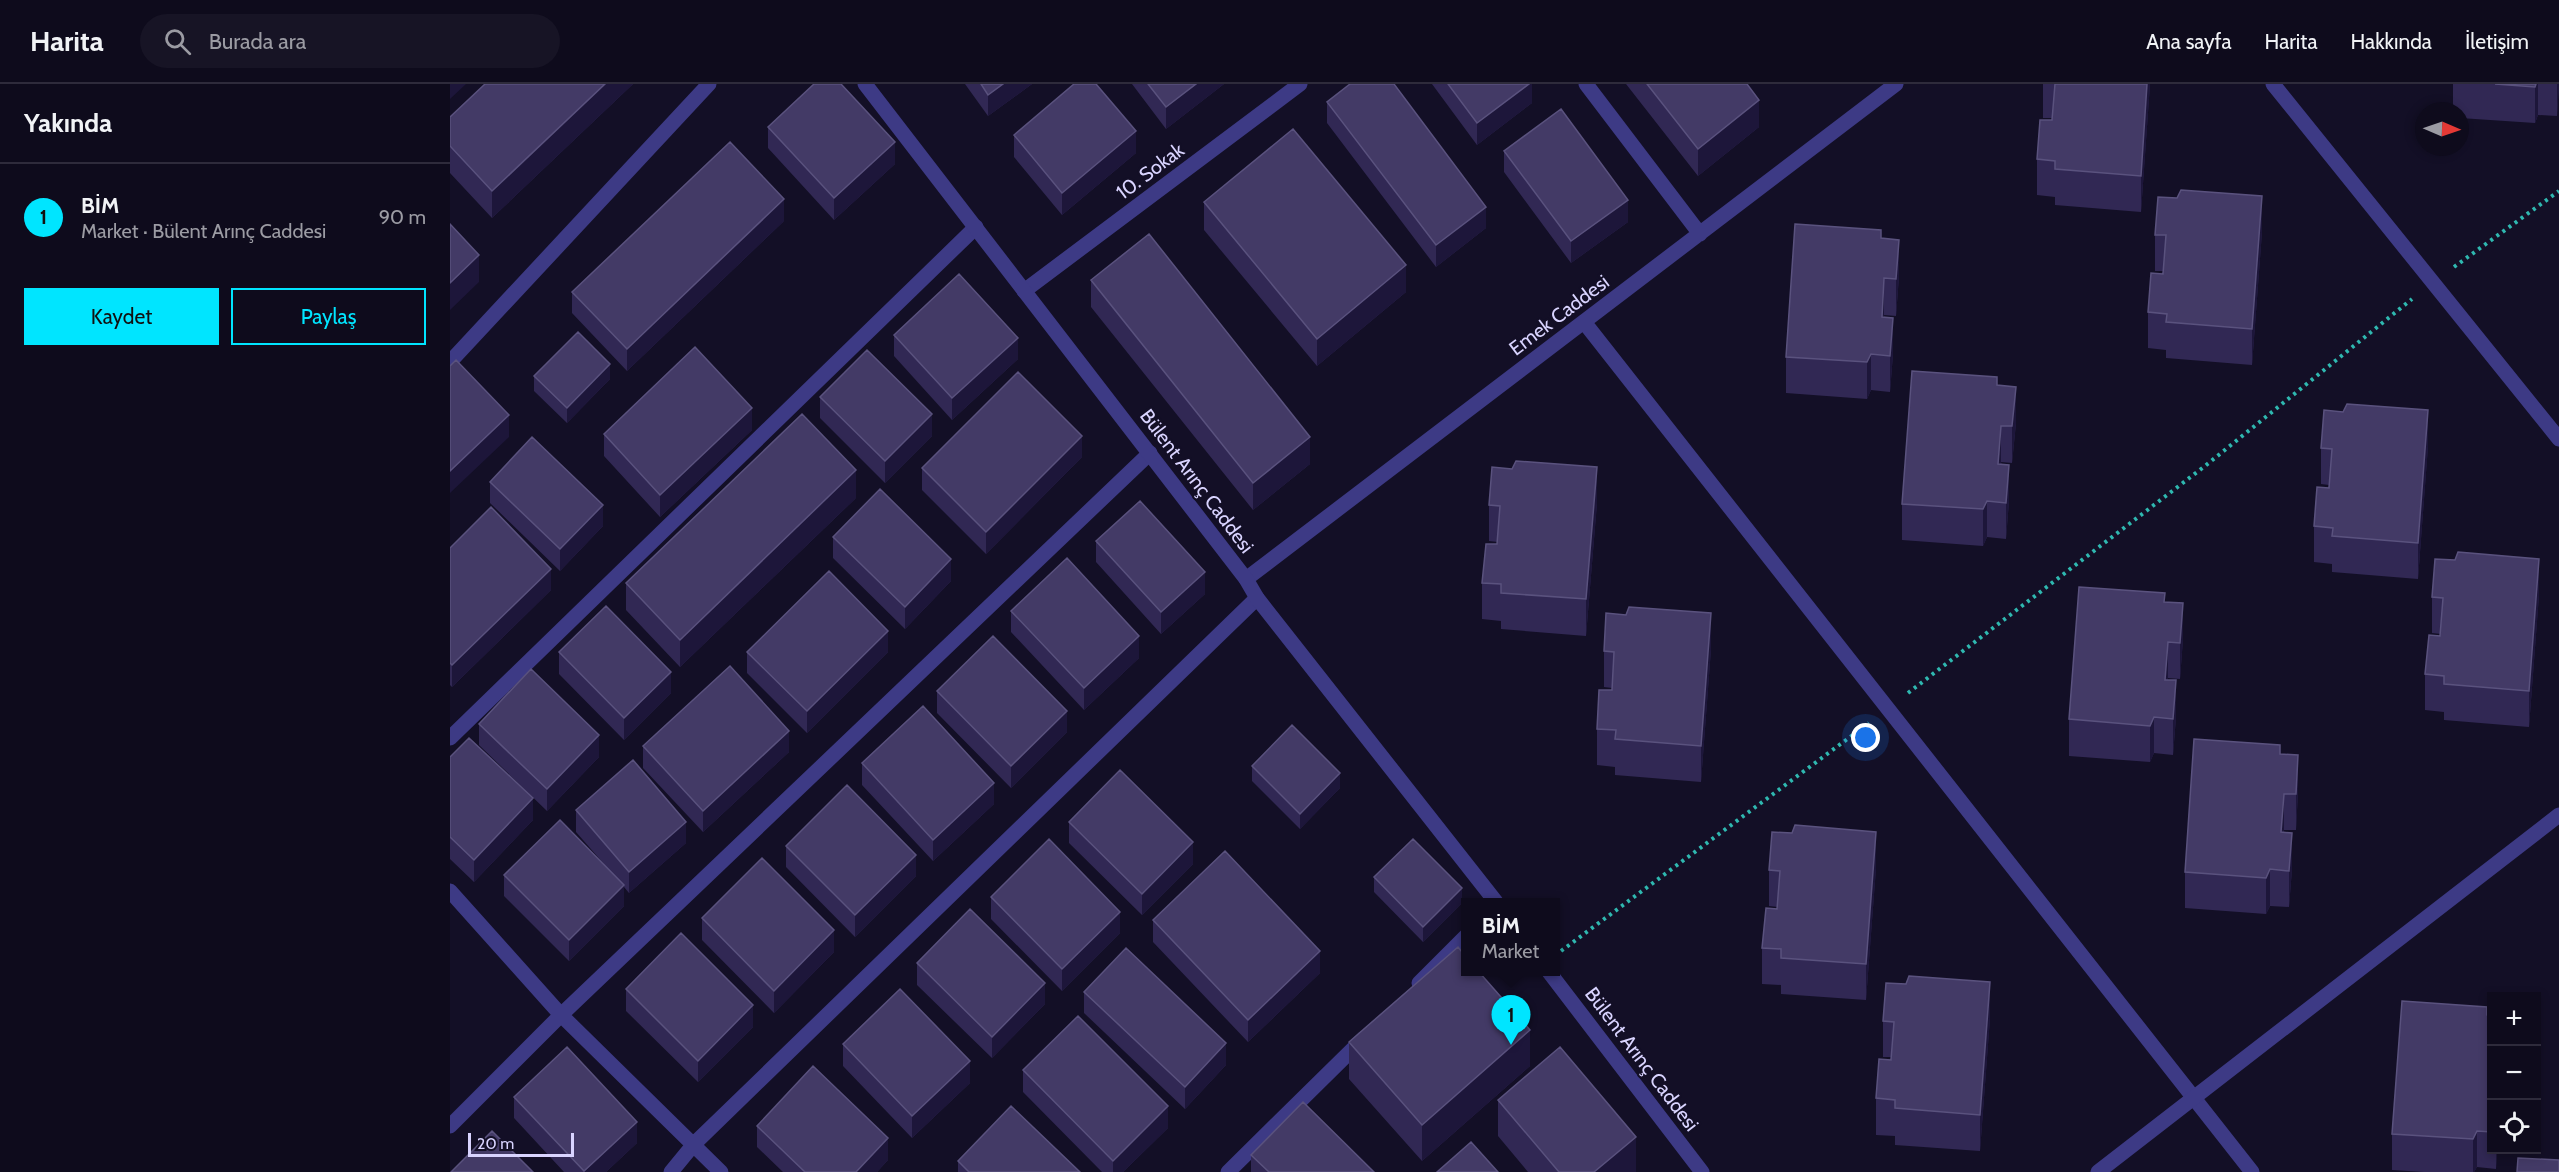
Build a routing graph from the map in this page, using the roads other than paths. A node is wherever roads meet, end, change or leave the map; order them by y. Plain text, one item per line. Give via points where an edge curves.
1 (709, 84) edge
2 (865, 84) edge
3 (1300, 84) edge
4 (1586, 84) edge
5 (1896, 84) edge
6 (2273, 84) edge
7 (976, 227) junction
8 (1700, 234) junction
9 (1024, 291) junction
10 (1584, 322) junction
11 (450, 362) edge
12 (2559, 439) edge
13 (1150, 453) junction
14 (1246, 579) junction
15 (1257, 598) junction
16 (450, 738) edge
17 (2559, 815) edge
18 (450, 891) edge
19 (1492, 898) edge
20 (1461, 941) edge
21 (1553, 976) edge
22 (1407, 995) edge
23 (561, 1015) junction
24 (1373, 1029) edge
25 (2195, 1097) junction
26 (450, 1126) edge
27 (694, 1144) junction
28 (671, 1172) edge
29 (721, 1172) edge
30 (1228, 1172) edge
31 (1702, 1172) edge
32 (2098, 1172) edge
33 (2252, 1172) edge

1 - 11 street
2 - 7 street, Bülent Arınç Caddesi
3 - 9 street, 10. Sokak
4 - 8 street
5 - 8 street, Emek Caddesi
6 - 12 street
7 - 9 street, Bülent Arınç Caddesi
7 - 16 street
8 - 10 street, Emek Caddesi
9 - 13 street, Bülent Arınç Caddesi
10 - 14 street, Emek Caddesi
10 - 25 street
13 - 14 street, Bülent Arınç Caddesi
13 - 23 street
14 - 15 street, Bülent Arınç Caddesi
15 - 19 street, Bülent Arınç Caddesi
15 - 27 street
17 - 25 street
18 - 23 street
20 - 22 street
21 - 31 street, Bülent Arınç Caddesi
23 - 26 street
23 - 27 street
24 - 30 street
25 - 32 street
25 - 33 street
27 - 28 street
27 - 29 street

